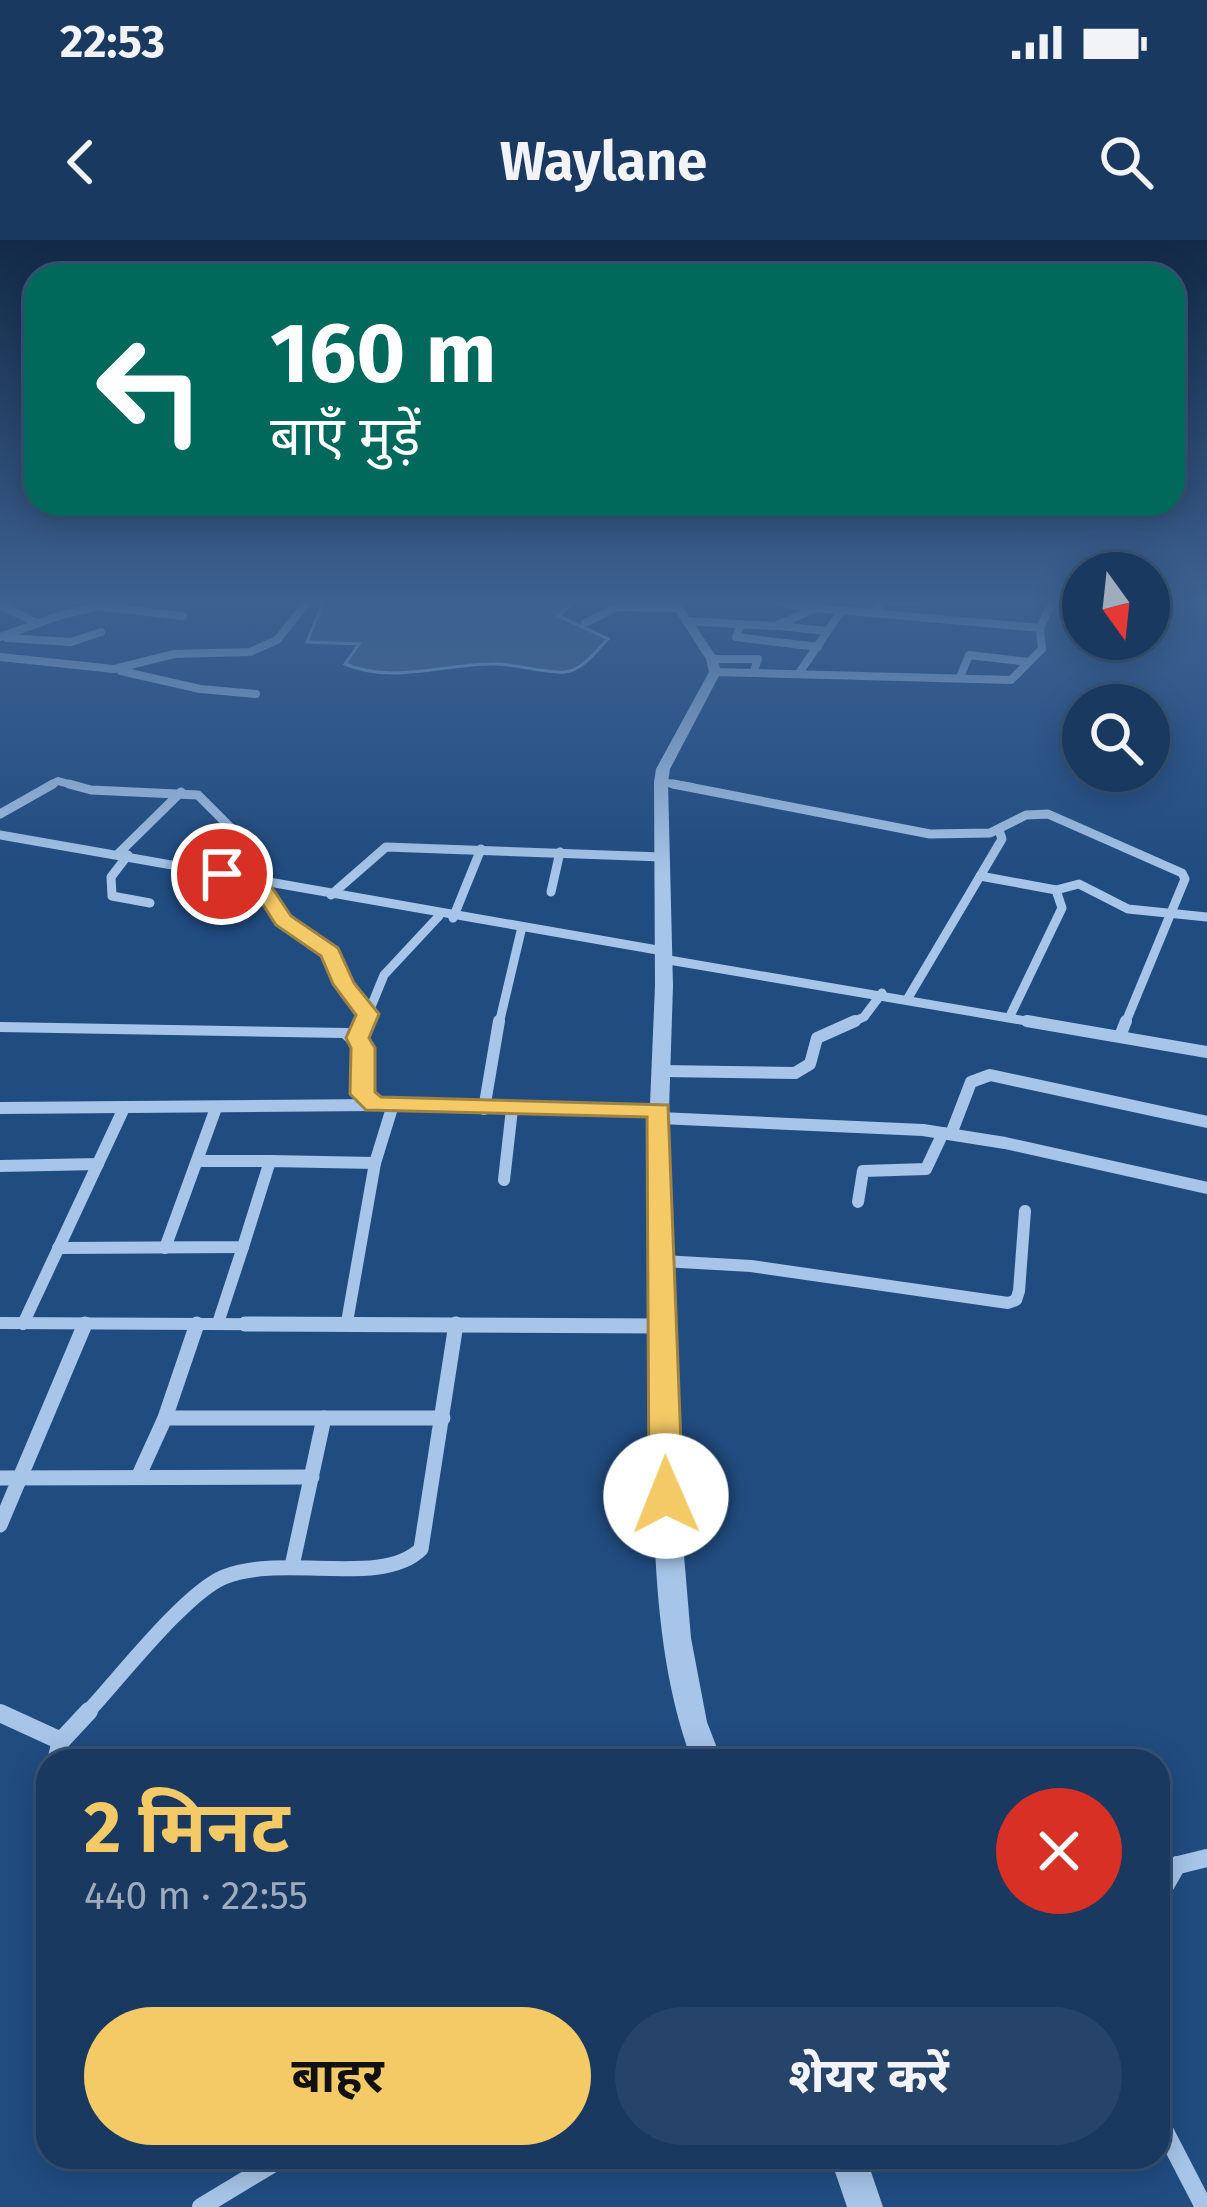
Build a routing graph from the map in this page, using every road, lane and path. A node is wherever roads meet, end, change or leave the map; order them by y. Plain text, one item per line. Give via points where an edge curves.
1 (240, 692) edge
2 (701, 692) edge
3 (256, 694) dead end
4 (661, 782) junction
5 (181, 792) junction
6 (0, 814) edge
7 (999, 830) junction
8 (0, 835) edge
9 (481, 849) junction
10 (560, 852) junction
11 (123, 854) junction
12 (662, 857) junction
13 (980, 876) junction
14 (241, 878) junction
15 (258, 881) junction
16 (1056, 890) junction
17 (551, 892) dead end
18 (331, 895) junction
19 (150, 903) dead end
20 (1169, 915) junction
21 (440, 916) junction
22 (1207, 917) edge
23 (453, 919) junction
24 (521, 932) junction
25 (663, 955) junction
26 (882, 993) junction
27 (908, 998) junction
28 (367, 1014) junction
29 (1010, 1016) junction
30 (0, 1027) edge
31 (1120, 1036) junction
32 (358, 1038) junction
33 (1207, 1052) edge
34 (661, 1071) junction
35 (383, 1106) junction
36 (0, 1108) edge
37 (124, 1108) junction
38 (216, 1108) junction
39 (484, 1109) junction
40 (512, 1109) junction
41 (659, 1114) junction
42 (1207, 1122) edge
43 (947, 1134) junction
44 (197, 1161) junction
45 (270, 1161) junction
46 (375, 1163) junction
47 (98, 1164) junction
48 (1, 1166) edge
49 (504, 1180) dead end
50 (1207, 1188) edge
51 (858, 1202) dead end
52 (1025, 1211) dead end
53 (243, 1247) junction
54 (58, 1248) junction
55 (165, 1248) junction
56 (662, 1261) junction
57 (346, 1322) junction
58 (0, 1323) edge
59 (196, 1323) junction
60 (218, 1323) junction
61 (456, 1323) junction
62 (23, 1324) junction
63 (85, 1324) junction
64 (663, 1326) junction
65 (165, 1418) junction
66 (324, 1418) junction
67 (443, 1418) junction
68 (139, 1475) junction
69 (312, 1477) junction
70 (0, 1478) edge
71 (23, 1478) junction
72 (0, 1526) edge
73 (292, 1566) junction
74 (0, 1713) edge
75 (61, 1741) junction
76 (59, 1749) edge
77 (702, 1749) edge
78 (1207, 1858) edge
79 (1170, 1867) edge
80 (1170, 2141) edge
81 (264, 2169) edge
82 (852, 2169) edge
83 (201, 2207) edge
84 (865, 2207) edge
85 (1204, 2207) edge

1 - 3 street
2 - 4 street
4 - 7 street via 915,833
4 - 12 street
5 - 6 street via 98,791 58,781
5 - 11 street
5 - 14 street via 204,798 254,850
7 - 13 street via 1002,839
7 - 20 street via 1026,814 1048,814 1182,873
8 - 11 street
9 - 10 street
9 - 18 street via 386,848
9 - 23 street
10 - 12 street
10 - 17 street
11 - 14 street
11 - 19 street via 112,896
12 - 25 street
13 - 16 street
13 - 27 street
14 - 15 street
15 - 18 street
15 - 28 street via 283,920 331,953
16 - 20 street via 1079,884 1118,906
16 - 29 street via 1062,908
18 - 21 street
20 - 22 street
20 - 31 street
21 - 23 street
21 - 28 street via 390,966
23 - 24 street
24 - 25 street
24 - 39 street
25 - 26 street
25 - 34 street
26 - 27 street
26 - 34 street via 864,1017 817,1038 806,1069 795,1073
27 - 29 street
28 - 32 street
29 - 31 street
30 - 32 street via 326,1031
31 - 33 street
32 - 35 street via 363,1094
34 - 41 street
35 - 38 street
35 - 39 street
35 - 46 street
36 - 37 street
37 - 38 street
37 - 47 street
38 - 44 street
39 - 40 street
40 - 41 street
40 - 49 street
41 - 43 street
41 - 56 street
42 - 43 street via 990,1075 971,1082
43 - 50 street
43 - 51 street via 926,1168 863,1171
44 - 45 street
44 - 55 street
45 - 46 street
45 - 53 street
46 - 57 street
47 - 48 street
47 - 54 street
52 - 56 street via 1019,1291 1008,1304 751,1266
53 - 55 street
53 - 60 street
54 - 55 street
54 - 62 street
56 - 64 street
57 - 60 street
57 - 61 street
58 - 62 street
59 - 60 street
59 - 63 street
59 - 65 street
61 - 64 street
61 - 67 street
62 - 63 street
63 - 71 street
64 - 77 street via 677,1638
65 - 66 street
65 - 68 street
66 - 67 street
66 - 69 street
67 - 73 street via 421,1549 407,1563
68 - 69 street
68 - 71 street
69 - 73 street
70 - 71 street
71 - 72 street
73 - 75 street via 236,1570 205,1586
74 - 75 street
75 - 76 street
78 - 79 street
80 - 85 street
81 - 83 street
82 - 84 street

